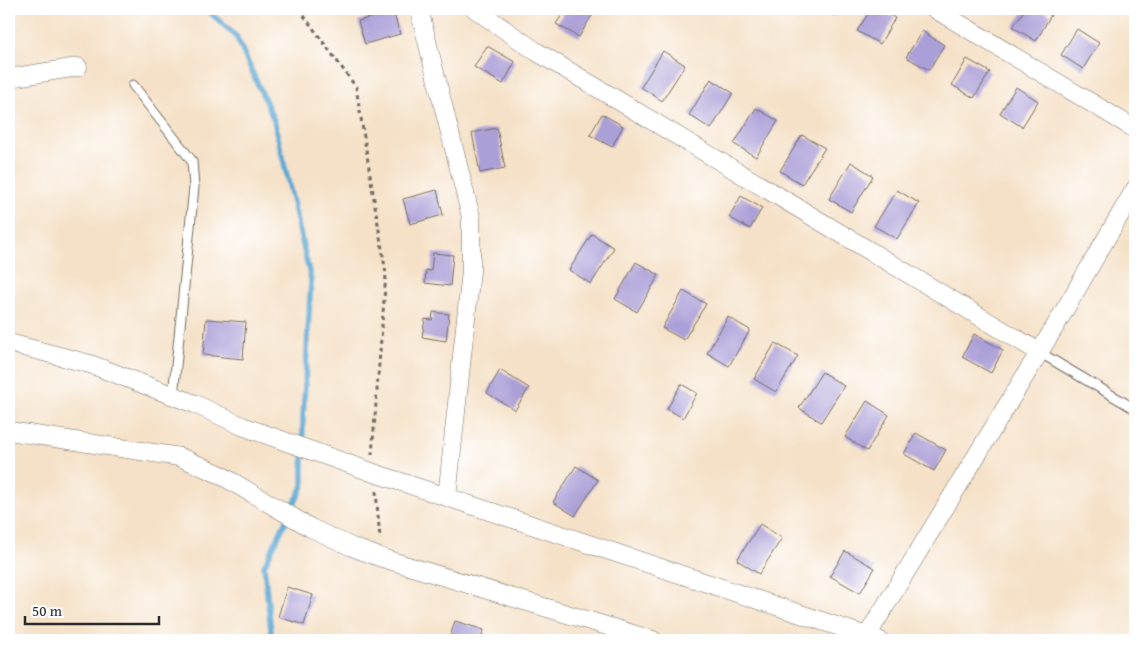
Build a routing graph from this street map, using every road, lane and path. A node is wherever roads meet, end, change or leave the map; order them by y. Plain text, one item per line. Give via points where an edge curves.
1 (299, 9) edge
2 (419, 9) edge
3 (475, 9) edge
4 (935, 9) edge
5 (78, 67) dead end
6 (9, 78) edge
7 (133, 85) dead end
8 (1135, 129) edge
9 (1135, 189) edge
10 (9, 343) edge
11 (1039, 352) junction
12 (173, 396) junction
13 (1135, 409) edge
14 (9, 431) edge
15 (374, 473) junction
16 (446, 497) junction
17 (382, 558) junction
18 (873, 638) edge
19 (653, 640) edge

1 - 15 path via 356,87 386,274 372,454
2 - 16 street via 471,217 471,271
3 - 11 street via 537,52
4 - 8 street
5 - 6 street
7 - 12 lane via 192,161 194,187
9 - 11 street
10 - 12 street via 90,364
11 - 13 lane
11 - 18 street
12 - 15 street via 242,426
14 - 17 street via 180,457 219,474 312,528
15 - 16 street
15 - 17 path
16 - 18 street
17 - 19 street

